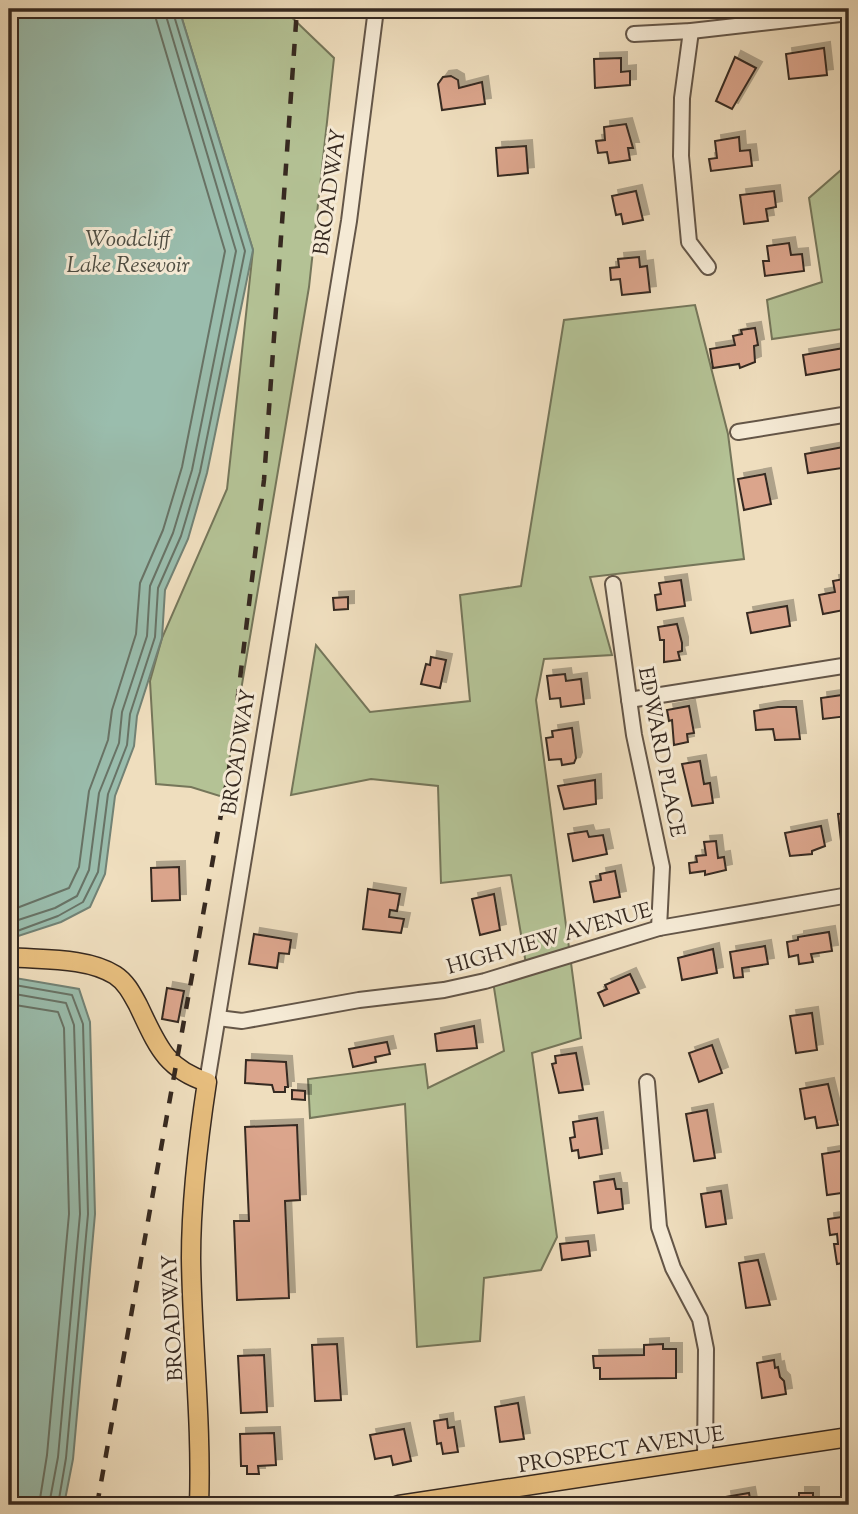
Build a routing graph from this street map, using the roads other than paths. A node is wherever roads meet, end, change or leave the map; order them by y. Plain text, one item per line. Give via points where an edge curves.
1 (376, 9) edge
2 (849, 13) edge
3 (691, 32) junction
4 (634, 34) dead end
5 (708, 267) dead end
6 (849, 414) edge
7 (738, 432) dead end
8 (613, 584) dead end
9 (849, 665) edge
10 (629, 700) junction
11 (849, 895) edge
12 (659, 928) junction
13 (10, 957) edge
14 (218, 1018) junction
15 (208, 1082) junction
16 (647, 1082) dead end
17 (849, 1437) edge
18 (705, 1460) junction
19 (199, 1505) edge
20 (399, 1505) edge

1 - 14 street, BROADWAY via 349,221
2 - 3 street
3 - 4 street
3 - 5 street via 682,99 681,156 689,242
6 - 7 street
8 - 10 street, EDWARD PLACE
9 - 10 street
10 - 12 street, EDWARD PLACE via 649,815 659,844
11 - 12 street, HIGHVIEW AVENUE
12 - 14 street, HIGHVIEW AVENUE via 454,988 242,1021
13 - 15 main road via 112,973 127,986 166,1058 176,1069
14 - 15 street, BROADWAY
15 - 19 main road, BROADWAY via 196,1158 191,1246 200,1404
16 - 18 street via 659,1227 673,1268 700,1319 706,1349
17 - 18 main road, PROSPECT AVENUE
18 - 20 main road, PROSPECT AVENUE

